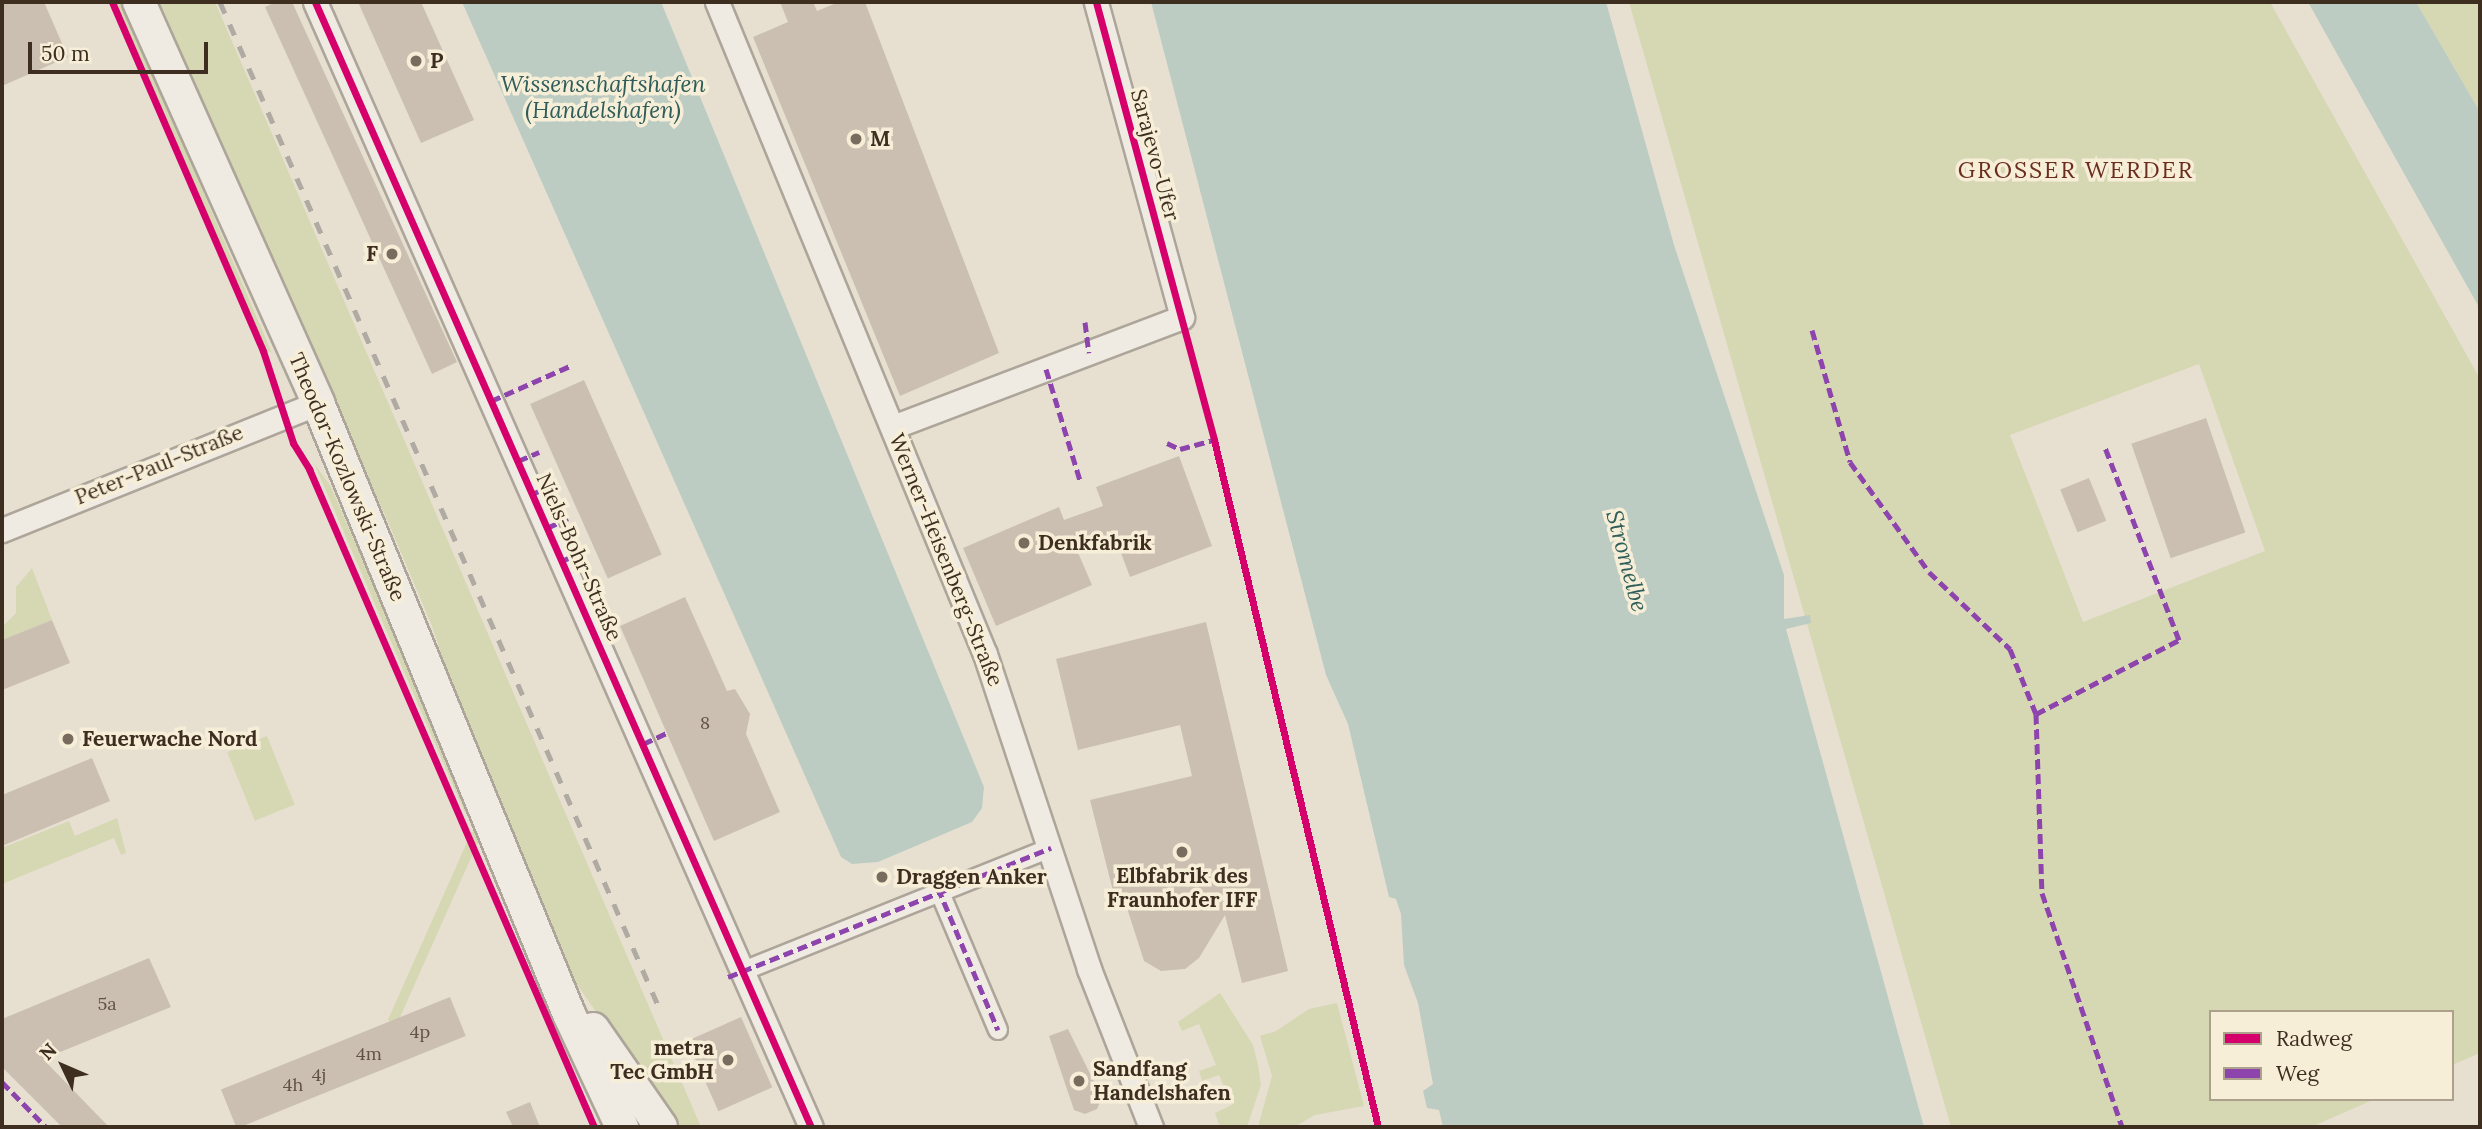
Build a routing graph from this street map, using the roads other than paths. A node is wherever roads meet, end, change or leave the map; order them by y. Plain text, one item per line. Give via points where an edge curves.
1 (139, 2) edge
2 (314, 2) edge
3 (717, 2) edge
4 (1096, 2) edge
5 (318, 403) junction
6 (893, 428) junction
7 (2, 530) edge
8 (1051, 848) junction
9 (938, 888) junction
10 (548, 956) junction
11 (743, 971) junction
12 (998, 1030) dead end
13 (622, 1127) edge
14 (662, 1127) edge
15 (811, 1127) edge
16 (1151, 1127) edge

1 - 5 main road, Theodor-Kozlowski-Straße
2 - 11 street, Niels-Bohr-Straße
3 - 6 street, Werner-Heisenberg-Straße
4 - 6 street, Sarajevo-Ufer via 1182,317
5 - 7 street, Peter-Paul-Straße
5 - 10 main road, Theodor-Kozlowski-Straße
6 - 8 street, Werner-Heisenberg-Straße via 985,654
8 - 9 street
8 - 16 street, Werner-Heisenberg-Straße via 1089,969
9 - 11 street
9 - 12 street
10 - 13 main road, Theodor-Kozlowski-Straße
10 - 14 main road, Theodor-Kozlowski-Straße
11 - 15 street, Niels-Bohr-Straße

